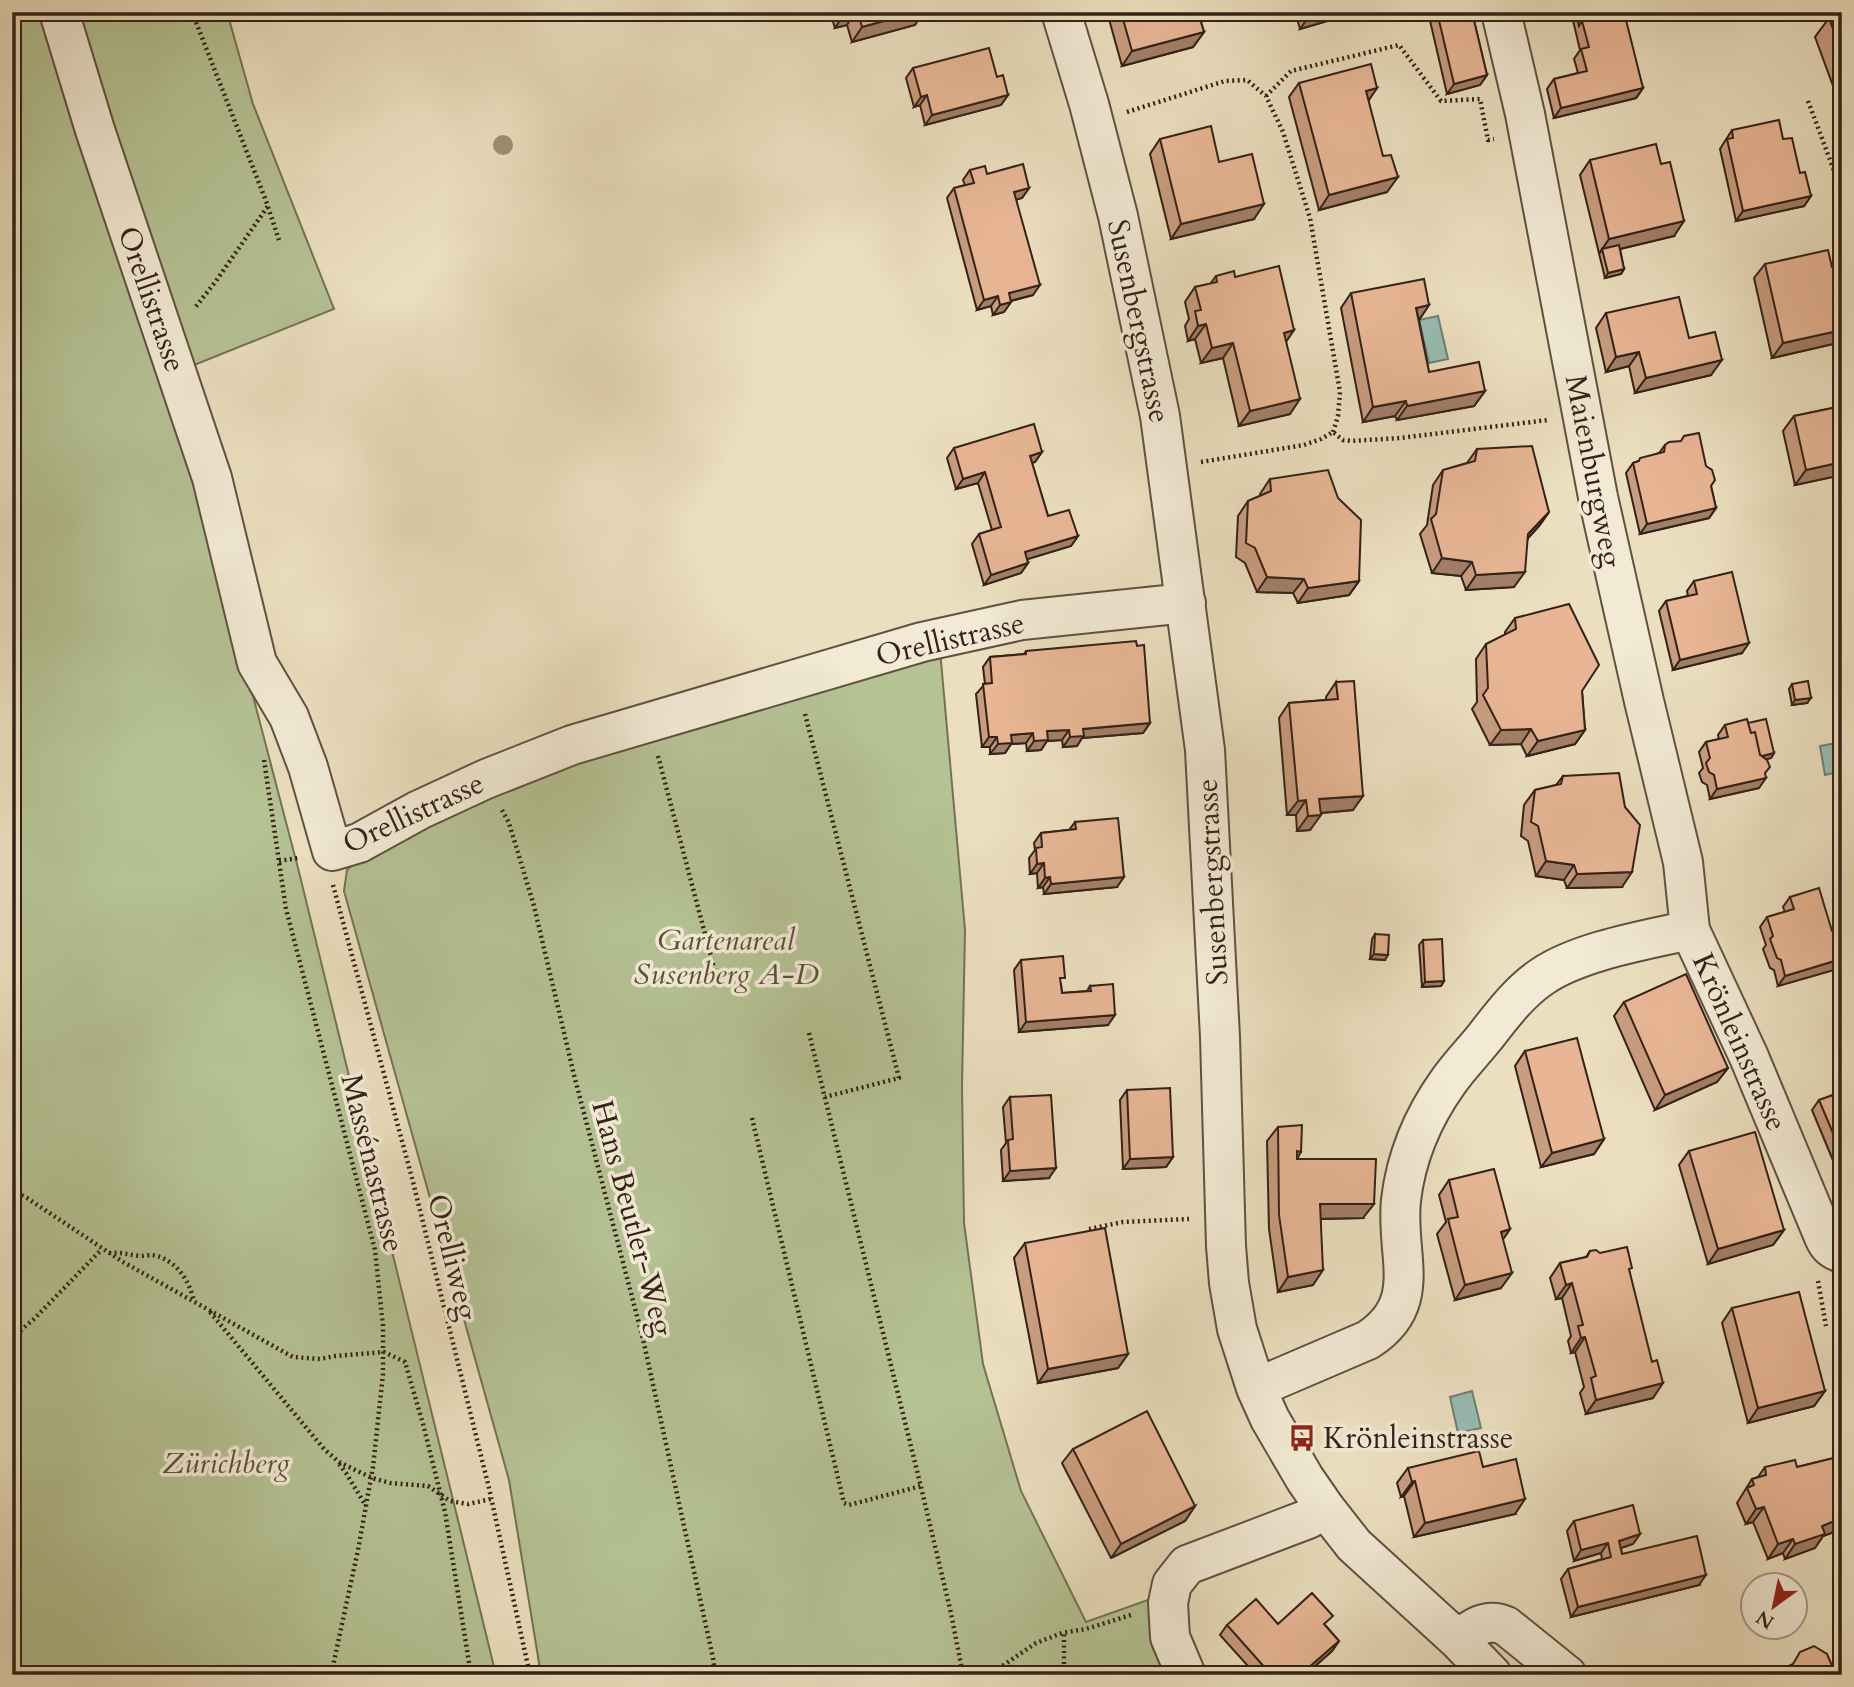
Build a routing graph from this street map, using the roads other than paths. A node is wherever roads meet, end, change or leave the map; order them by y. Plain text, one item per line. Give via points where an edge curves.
1 (59, 12) edge
2 (1061, 12) edge
3 (1500, 12) edge
4 (1185, 603) junction
5 (1690, 930) junction
6 (1830, 1265) edge
7 (1256, 1388) junction
8 (1325, 1508) junction
9 (1458, 1640) junction
10 (1186, 1675) edge
11 (1492, 1675) edge
12 (1567, 1675) edge

1 - 4 street, Orellistrasse via 212,478 257,663 289,717 332,851 359,843 486,779 572,745 922,642 1022,620
2 - 4 street, Susenbergstrasse via 1118,215 1160,416
3 - 5 street, Maienburgweg via 1525,114 1601,511 1683,862
4 - 7 street, Susenbergstrasse via 1205,750 1229,1283 1237,1329
5 - 6 street, Krönleinstrasse via 1824,1237 1834,1250
5 - 7 street, Krönleinstrasse via 1577,959 1525,990 1443,1089 1413,1149 1400,1222 1404,1289 1391,1319 1381,1331 1351,1348
7 - 8 street, Susenbergstrasse via 1285,1446
8 - 9 street, Susenbergstrasse via 1354,1545
8 - 10 street via 1308,1519 1187,1565 1172,1584 1168,1603 1170,1637
9 - 11 street, Susenbergstrasse
9 - 12 street via 1481,1624 1497,1622

